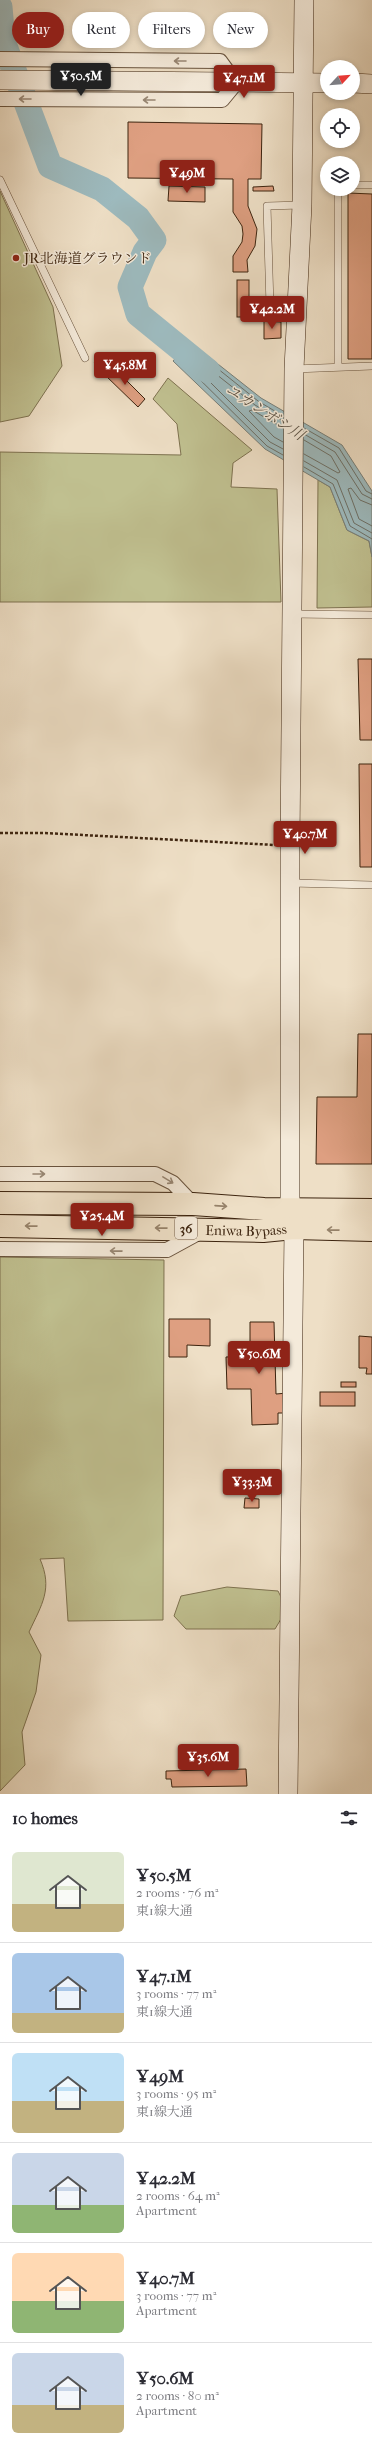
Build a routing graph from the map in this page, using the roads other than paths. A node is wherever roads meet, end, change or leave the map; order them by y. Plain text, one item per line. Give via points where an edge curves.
1 (304, 0) edge
2 (0, 59) edge
3 (0, 80) edge
4 (303, 83) junction
5 (320, 83) edge
6 (360, 83) edge
7 (236, 84) junction
8 (372, 84) edge
9 (2, 99) edge
10 (0, 180) edge
11 (360, 185) edge
12 (372, 185) edge
13 (338, 196) edge
14 (302, 205) junction
15 (270, 306) dead end
16 (85, 358) dead end
17 (338, 366) junction
18 (372, 366) edge
19 (294, 369) junction
20 (293, 614) junction
21 (372, 615) edge
22 (290, 884) junction
23 (372, 885) edge
24 (0, 1174) edge
25 (0, 1203) edge
26 (193, 1204) junction
27 (372, 1210) edge
28 (292, 1219) junction
29 (0, 1226) edge
30 (205, 1229) junction
31 (372, 1230) edge
32 (0, 1249) edge
33 (288, 1794) edge

1 - 4 street
7 -> 2 street via 220,61
3 - 7 street
4 - 5 street
4 - 7 street
4 - 14 street
6 - 8 street
7 -> 9 street via 222,100
10 - 16 lane
11 - 12 lane
13 - 17 lane
14 - 15 lane via 267,206
14 - 19 street
17 - 18 lane
17 - 19 lane
19 - 20 street
20 - 21 lane
20 - 22 street
22 - 23 lane
22 - 28 street
24 -> 26 street via 155,1174 173,1183
25 - 26 highway, Eniwa Bypass / 36
26 -> 28 highway, Eniwa Bypass / 36
27 - 28 highway, Eniwa Bypass / 36
28 - 30 highway, Eniwa Bypass / 36 via 263,1231
31 -> 28 highway, Eniwa Bypass / 36
28 - 33 street
30 -> 29 highway, Eniwa Bypass / 36
30 -> 32 street via 167,1250

